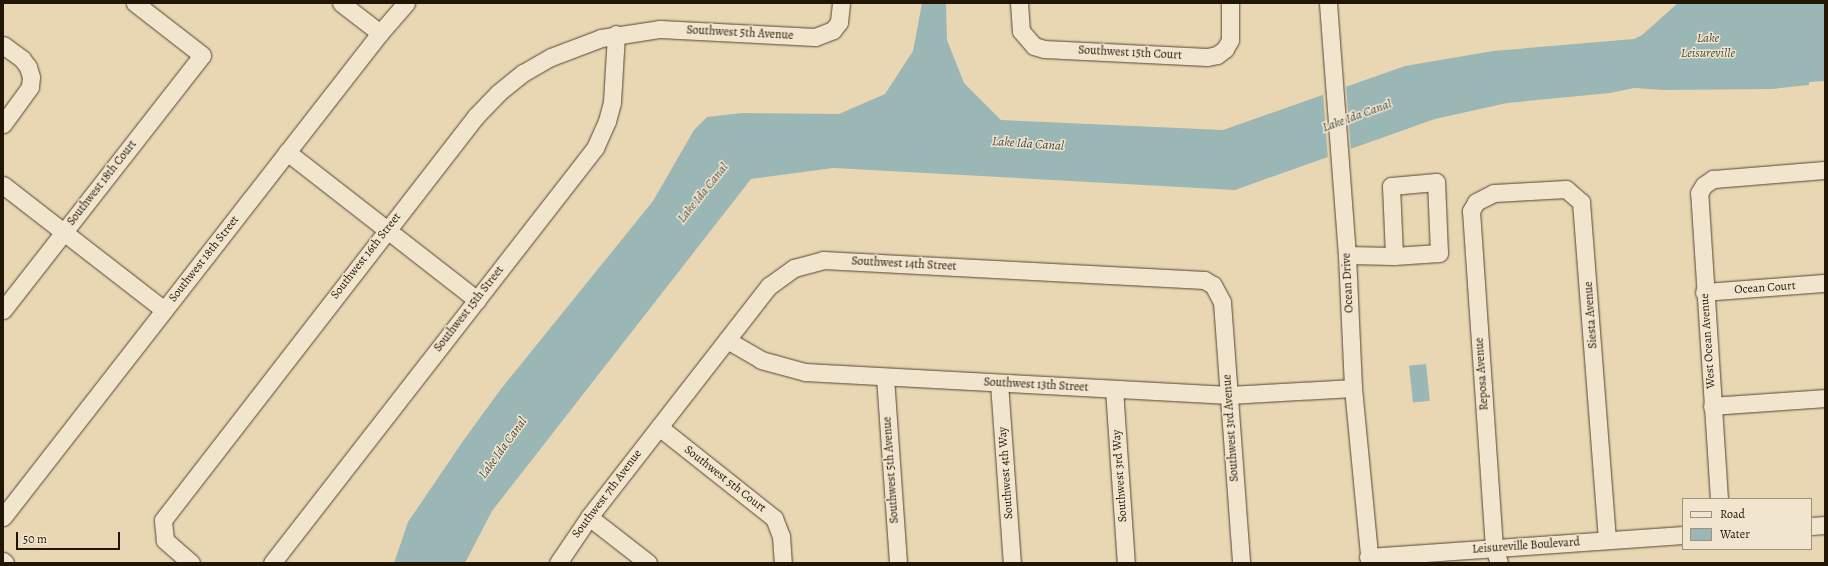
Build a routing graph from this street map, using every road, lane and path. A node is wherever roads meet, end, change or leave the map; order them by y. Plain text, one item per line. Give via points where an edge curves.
1 (135, 3) edge
2 (341, 3) edge
3 (406, 3) edge
4 (840, 3) edge
5 (1019, 3) edge
6 (1230, 3) edge
7 (1328, 3) edge
8 (380, 33) junction
9 (616, 34) junction
10 (3, 45) edge
11 (3, 124) edge
12 (287, 152) junction
13 (1825, 170) edge
14 (3, 185) edge
15 (1476, 202) joint
16 (387, 230) junction
17 (64, 232) junction
18 (1347, 255) junction
19 (1394, 256) junction
20 (1825, 283) edge
21 (1704, 292) junction
22 (1219, 293) joint
23 (477, 300) junction
24 (3, 310) edge
25 (164, 310) junction
26 (727, 340) junction
27 (884, 377) junction
28 (999, 383) junction
29 (1353, 388) junction
30 (1114, 389) junction
31 (1229, 394) junction
32 (1825, 398) edge
33 (1712, 406) junction
34 (659, 427) junction
35 (1719, 498) edge
36 (3, 517) edge
37 (589, 517) junction
38 (1825, 525) edge
39 (1812, 526) edge
40 (1682, 535) edge
41 (1607, 540) junction
42 (1496, 556) edge
43 (1369, 560) edge
44 (191, 563) edge
45 (272, 563) edge
46 (558, 563) edge
47 (648, 563) edge
48 (783, 563) edge
49 (898, 563) edge
50 (1012, 563) edge
51 (1126, 563) edge
52 (1241, 563) edge

1 - 17 street, Southwest 18th Court via 202,55
2 - 8 street
3 - 8 street, Southwest 18th Street
4 - 9 street, Southwest 5th Avenue via 839,22 833,30 815,37 660,30
5 - 6 street, Southwest 15th Court via 1021,31 1034,46 1044,49 1207,57 1217,55 1225,49 1230,40
7 - 18 street, Ocean Drive
8 - 12 street, Southwest 18th Street
9 - 16 street, Southwest 16th Street via 580,44 551,57 523,73 498,93 476,116
9 - 23 street, Southwest 15th Street via 612,102 600,139
10 - 11 street via 28,67 31,77 30,87
12 - 16 street
12 - 25 street, Southwest 18th Street
13 - 21 street, West Ocean Avenue via 1713,179 1704,185 1699,193 1698,204
14 - 17 street
15 - 41 street, Siesta Avenue via 1494,192 1566,189 1581,202
15 - 42 street, Reposa Avenue via 1471,210
16 - 23 street
16 - 44 street, Southwest 16th Street via 163,520 165,540
17 - 24 street, Southwest 18th Court
17 - 25 street
18 - 19 street
18 - 29 street, Ocean Drive
19 - 19 street via 1439,253 1436,182 1390,186
20 - 21 street, Ocean Court
21 - 33 street, West Ocean Avenue
22 - 26 street, Southwest 14th Street via 1213,285 1204,280 823,260 798,266 776,279
22 - 31 street, Southwest 3rd Avenue via 1222,302
23 - 45 street, Southwest 15th Street
25 - 36 street, Southwest 18th Street
26 - 27 street, Southwest 13th Street via 761,360 783,368 805,372
26 - 34 street, Southwest 14th Street
27 - 28 street, Southwest 13th Street
27 - 49 street, Southwest 5th Avenue
28 - 30 street, Southwest 13th Street
28 - 50 street, Southwest 4th Way
29 - 31 street, Southwest 13th Street
29 - 43 street, Ocean Drive
30 - 31 street, Southwest 13th Street
30 - 51 street, Southwest 3rd Way
31 - 52 street, Southwest 3rd Avenue
32 - 33 street
33 - 35 street, West Ocean Avenue
34 - 37 street, Southwest 7th Avenue
34 - 48 street, Southwest 5th Court via 774,518 781,536
37 - 46 street, Southwest 7th Avenue
37 - 47 street
38 - 39 street
40 - 41 street, Leisureville Boulevard
41 - 42 street, Leisureville Boulevard
42 - 43 street, Leisureville Boulevard

